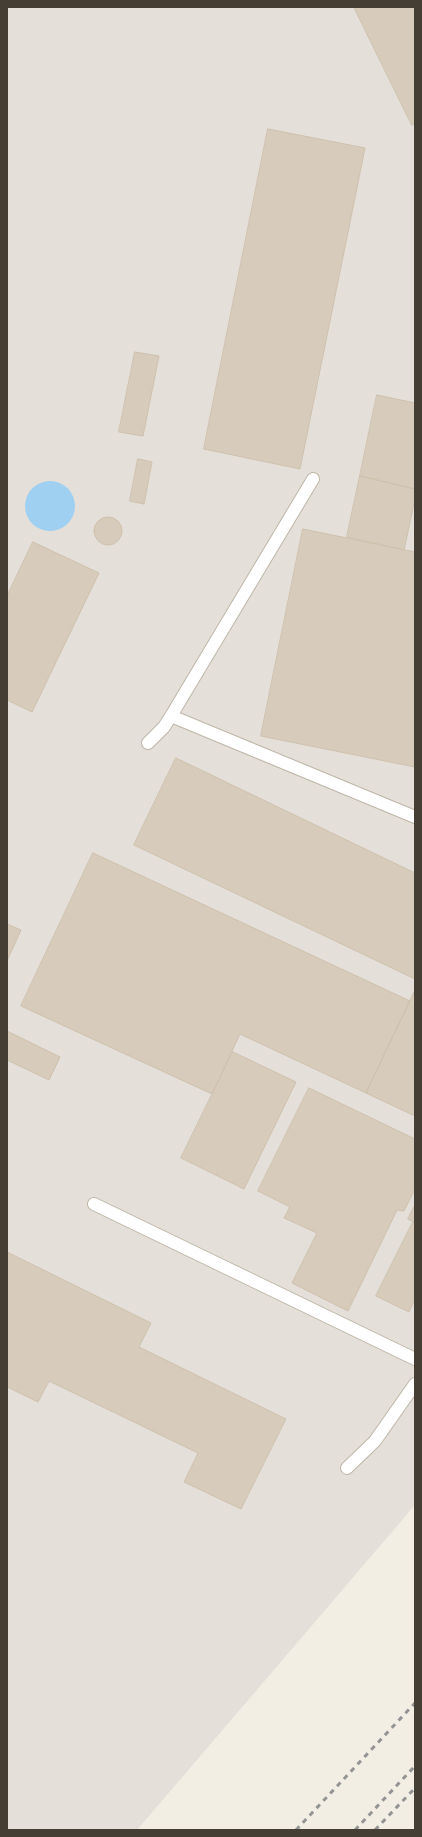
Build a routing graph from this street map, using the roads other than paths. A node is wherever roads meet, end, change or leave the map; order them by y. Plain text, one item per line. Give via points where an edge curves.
1 (313, 479) dead end
2 (171, 716) junction
3 (148, 744) dead end
4 (415, 817) edge
5 (94, 1204) dead end
6 (415, 1359) edge
7 (415, 1384) edge
8 (347, 1468) dead end

1 - 2 lane
2 - 3 lane
2 - 4 lane
5 - 6 lane
7 - 8 lane via 375,1441

